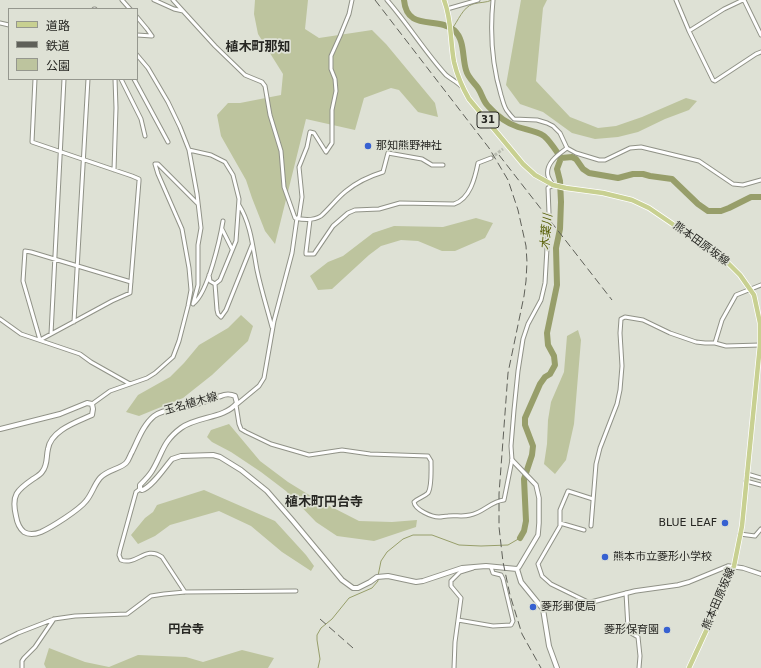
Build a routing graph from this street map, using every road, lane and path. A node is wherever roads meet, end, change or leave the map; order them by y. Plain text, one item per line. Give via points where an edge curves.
1 (122, 0) edge
2 (154, 0) edge
3 (173, 0) edge
4 (352, 0) edge
5 (387, 0) edge
6 (444, 0) edge
7 (478, 0) edge
8 (493, 0) edge
9 (676, 0) edge
10 (743, 0) edge
11 (129, 8) edge
12 (447, 9) junction
13 (183, 11) junction
14 (138, 18) edge
15 (689, 31) junction
16 (138, 35) edge
17 (761, 35) edge
18 (761, 52) edge
19 (138, 56) edge
20 (35, 80) edge
21 (64, 80) edge
22 (88, 80) edge
23 (115, 80) edge
24 (122, 80) edge
25 (135, 80) edge
26 (462, 87) junction
27 (145, 136) dead end
28 (168, 142) dead end
29 (509, 145) junction
30 (567, 148) junction
31 (503, 149) tunnel mouth
32 (189, 150) junction
33 (60, 152) junction
34 (491, 158) tunnel mouth
35 (83, 160) junction
36 (443, 165) dead end
37 (114, 170) junction
38 (761, 180) edge
39 (555, 185) junction
40 (198, 204) junction
41 (239, 205) junction
42 (297, 218) junction
43 (310, 220) junction
44 (223, 221) dead end
45 (222, 229) junction
46 (252, 244) junction
47 (232, 249) junction
48 (54, 259) junction
49 (77, 266) junction
50 (209, 275) junction
51 (131, 282) junction
52 (215, 284) junction
53 (761, 285) edge
54 (751, 290) junction
55 (193, 304) junction
56 (188, 306) junction
57 (0, 319) edge
58 (74, 322) junction
59 (272, 329) junction
60 (51, 334) junction
61 (40, 340) junction
62 (716, 343) junction
63 (760, 345) edge
64 (759, 364) edge
65 (130, 384) junction
66 (92, 404) junction
67 (236, 405) junction
68 (0, 428) edge
69 (512, 460) junction
70 (747, 474) junction
71 (761, 478) edge
72 (746, 481) junction
73 (761, 485) edge
74 (140, 489) junction
75 (593, 499) junction
76 (560, 522) junction
77 (590, 526) dead end
78 (584, 530) dead end
79 (761, 530) edge
80 (740, 534) junction
81 (478, 566) junction
82 (734, 566) junction
83 (491, 567) junction
84 (517, 569) junction
85 (761, 574) edge
86 (185, 592) junction
87 (296, 592) dead end
88 (626, 593) junction
89 (591, 603) junction
90 (543, 608) junction
91 (54, 619) junction
92 (458, 620) junction
93 (0, 642) edge
94 (22, 668) edge
95 (454, 668) edge
96 (557, 668) edge
97 (639, 668) edge
98 (689, 668) edge

1 - 11 street
2 - 13 street
3 - 13 street
4 - 42 street via 349,14 331,56 336,91 332,110 332,143 326,152 314,133 310,132 299,167 302,197
5 - 26 street via 447,75
6 - 12 main road, 熊本田原坂線 / 31
7 - 12 street
8 - 30 street via 495,71 504,106 514,119 537,120 553,126 560,133
9 - 15 street
10 - 15 street
10 - 17 street
12 - 26 main road, 熊本田原坂線 / 31 via 454,61
13 - 42 street via 245,75 262,82 265,86 270,115 280,147 284,187
14 - 16 street via 152,36
15 - 18 street via 715,81
19 - 32 street via 168,102
20 - 33 street via 32,142
21 - 33 street
22 - 35 street
23 - 37 street
24 - 27 street via 141,119
25 - 28 street
26 - 29 main road, 熊本田原坂線 / 31 via 469,99
29 - 31 street
29 - 39 main road, 熊本田原坂線 / 31 via 535,175
30 - 38 street via 605,160 630,148 646,148 699,161 733,184 748,184
30 - 39 street via 554,157 549,168 548,175
32 - 40 street
32 - 41 street via 225,162 233,175
33 - 35 street
33 - 48 street
34 - 43 street via 478,164 468,193 458,203 400,203 379,209 355,210 333,226 318,250 310,255 306,252
35 - 37 street
35 - 49 street
36 - 43 street via 432,165 422,159 388,153 383,172 345,191 321,216
37 - 51 street via 139,179
39 - 54 main road, 熊本田原坂線 / 31 via 619,196 649,208 724,259
39 - 69 street via 548,188 549,213 543,295 523,339 511,446
40 - 55 street via 201,228 198,245 198,285
40 - 56 street via 158,164 155,164 183,234 190,268 191,290
41 - 46 street via 246,219
41 - 47 street via 236,241
42 - 43 street
42 - 59 street via 292,253
44 - 45 street
45 - 47 street
45 - 50 street
46 - 52 street via 221,317 217,310
46 - 59 street
47 - 52 street via 220,280
48 - 49 street
48 - 60 street
48 - 61 street via 25,251 23,281
49 - 51 street
49 - 58 street
50 - 52 street via 210,281
50 - 55 street via 200,296
51 - 58 street via 130,293
53 - 54 street
54 - 62 street via 736,295 722,320
54 - 63 main road, 熊本田原坂線 / 31 via 760,323
55 - 56 street
56 - 65 street via 180,341 173,357 155,373
57 - 61 street via 21,334
58 - 60 street
59 - 67 street via 267,367 262,382
60 - 61 street
61 - 65 street via 80,354
62 - 63 street via 726,346
62 - 75 street via 705,344 685,339 643,320 626,317 621,319 620,390 600,448 594,476
63 - 64 main road, 熊本田原坂線 / 31
64 - 70 main road, 熊本田原坂線 / 31
65 - 66 street via 110,391
66 - 67 main road, 玉名植木線 via 92,415 64,429 50,441 45,468 41,474 17,491 14,506 20,528 25,533 41,532 88,500 100,478 126,464 142,431 154,416 232,394 237,398
66 - 68 main road via 87,403 60,414
67 - 69 street via 239,424 246,432 271,444 309,455 342,450 370,454 428,456 431,461 430,487 428,492 416,499 414,505 431,516 470,516 496,501 504,500
67 - 74 main road, 玉名植木線 via 219,414 182,426 175,432 164,445
69 - 84 street via 536,485 539,498 538,535
70 - 71 street
70 - 72 main road, 熊本田原坂線 / 31
72 - 73 street
72 - 80 main road, 熊本田原坂線 / 31
74 - 81 main road via 145,489 176,457 220,457 267,491 342,580 353,588 358,588 377,577 388,576 416,582 454,570
74 - 86 street via 136,492 132,504 119,555 121,560 129,561 146,554 157,554 162,557
75 - 76 street via 568,491 560,510
75 - 77 street
76 - 78 street
76 - 89 street via 538,564 540,570 545,580 551,584
79 - 80 street via 755,536
80 - 82 main road, 熊本田原坂線 / 31
81 - 83 main road
81 - 92 street via 460,572 451,581 451,586 461,598
82 - 85 street
82 - 88 street via 678,585
82 - 98 main road, 熊本田原坂線 / 31
83 - 84 main road
83 - 92 street via 493,573 501,574 503,579 513,621 511,626 493,626
84 - 90 main road via 520,582
86 - 87 street
86 - 91 street via 151,596 127,614
88 - 89 street
88 - 97 street via 628,628 638,637
89 - 90 street
90 - 96 main road via 549,646
91 - 93 street
91 - 94 street via 22,661
92 - 95 street

